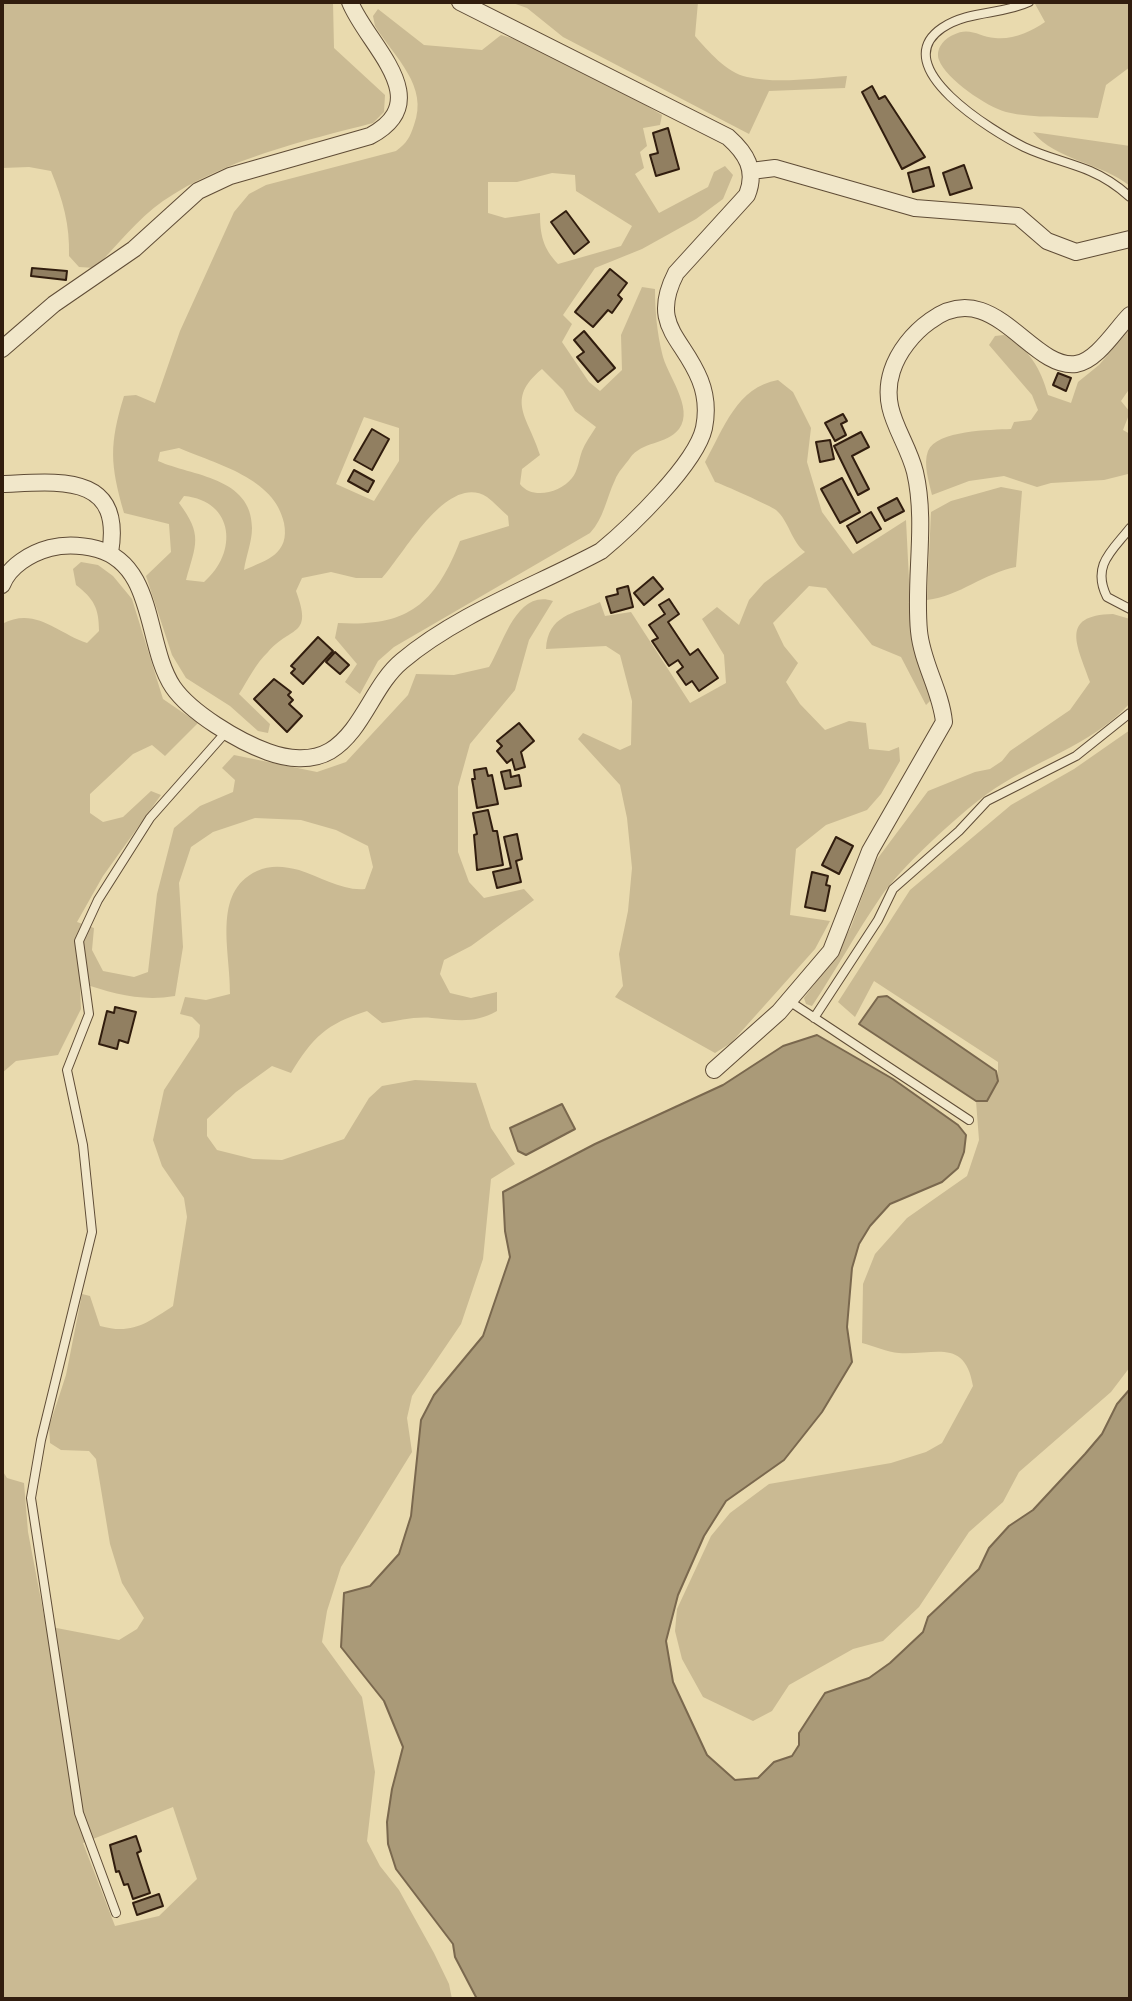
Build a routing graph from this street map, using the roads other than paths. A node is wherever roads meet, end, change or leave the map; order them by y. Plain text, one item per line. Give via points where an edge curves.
1 (350, 2) edge
2 (460, 2) edge
3 (1029, 2) edge
4 (751, 171) junction
5 (1130, 197) edge
6 (1130, 239) edge
7 (1130, 315) edge
8 (2, 349) edge
9 (2, 484) edge
10 (1130, 528) edge
11 (110, 553) junction
12 (2, 586) edge
13 (1130, 609) edge
14 (1130, 713) edge
15 (226, 732) junction
16 (789, 1001) junction
17 (814, 1018) junction
18 (714, 1070) dead end
19 (969, 1120) dead end
20 (116, 1913) dead end

1 - 8 street via 394,70 398,102 386,127 370,136 230,176 198,191 134,249 54,304
2 - 4 street via 728,136
3 - 5 lane via 1014,9 975,14 943,27 933,36 926,54 932,76 960,105 1000,133 1026,148 1092,172
4 - 6 street via 775,168 915,208 1018,216 1047,241 1076,252
4 - 15 street via 747,195 676,273 669,287 669,331 699,378 706,412 704,430 672,481 601,551 431,639 405,658 346,736 329,751 293,758
7 - 16 street via 1099,350 1076,364 1040,351 986,313 939,314 917,331 892,370 887,399 915,471 919,499 919,635 944,722 870,851 831,951
9 - 11 street via 74,484 91,489 107,511 113,534
10 - 13 lane via 1104,556 1103,576 1108,597
11 - 12 street via 62,545 41,550 18,563
11 - 15 street via 132,575 145,602 173,687
14 - 17 lane via 1076,756 986,801 893,889
15 - 20 lane via 150,818 98,900 79,941 89,1014 67,1070 83,1145 92,1232 31,1498 79,1813
16 - 17 lane
16 - 18 street
17 - 19 lane

